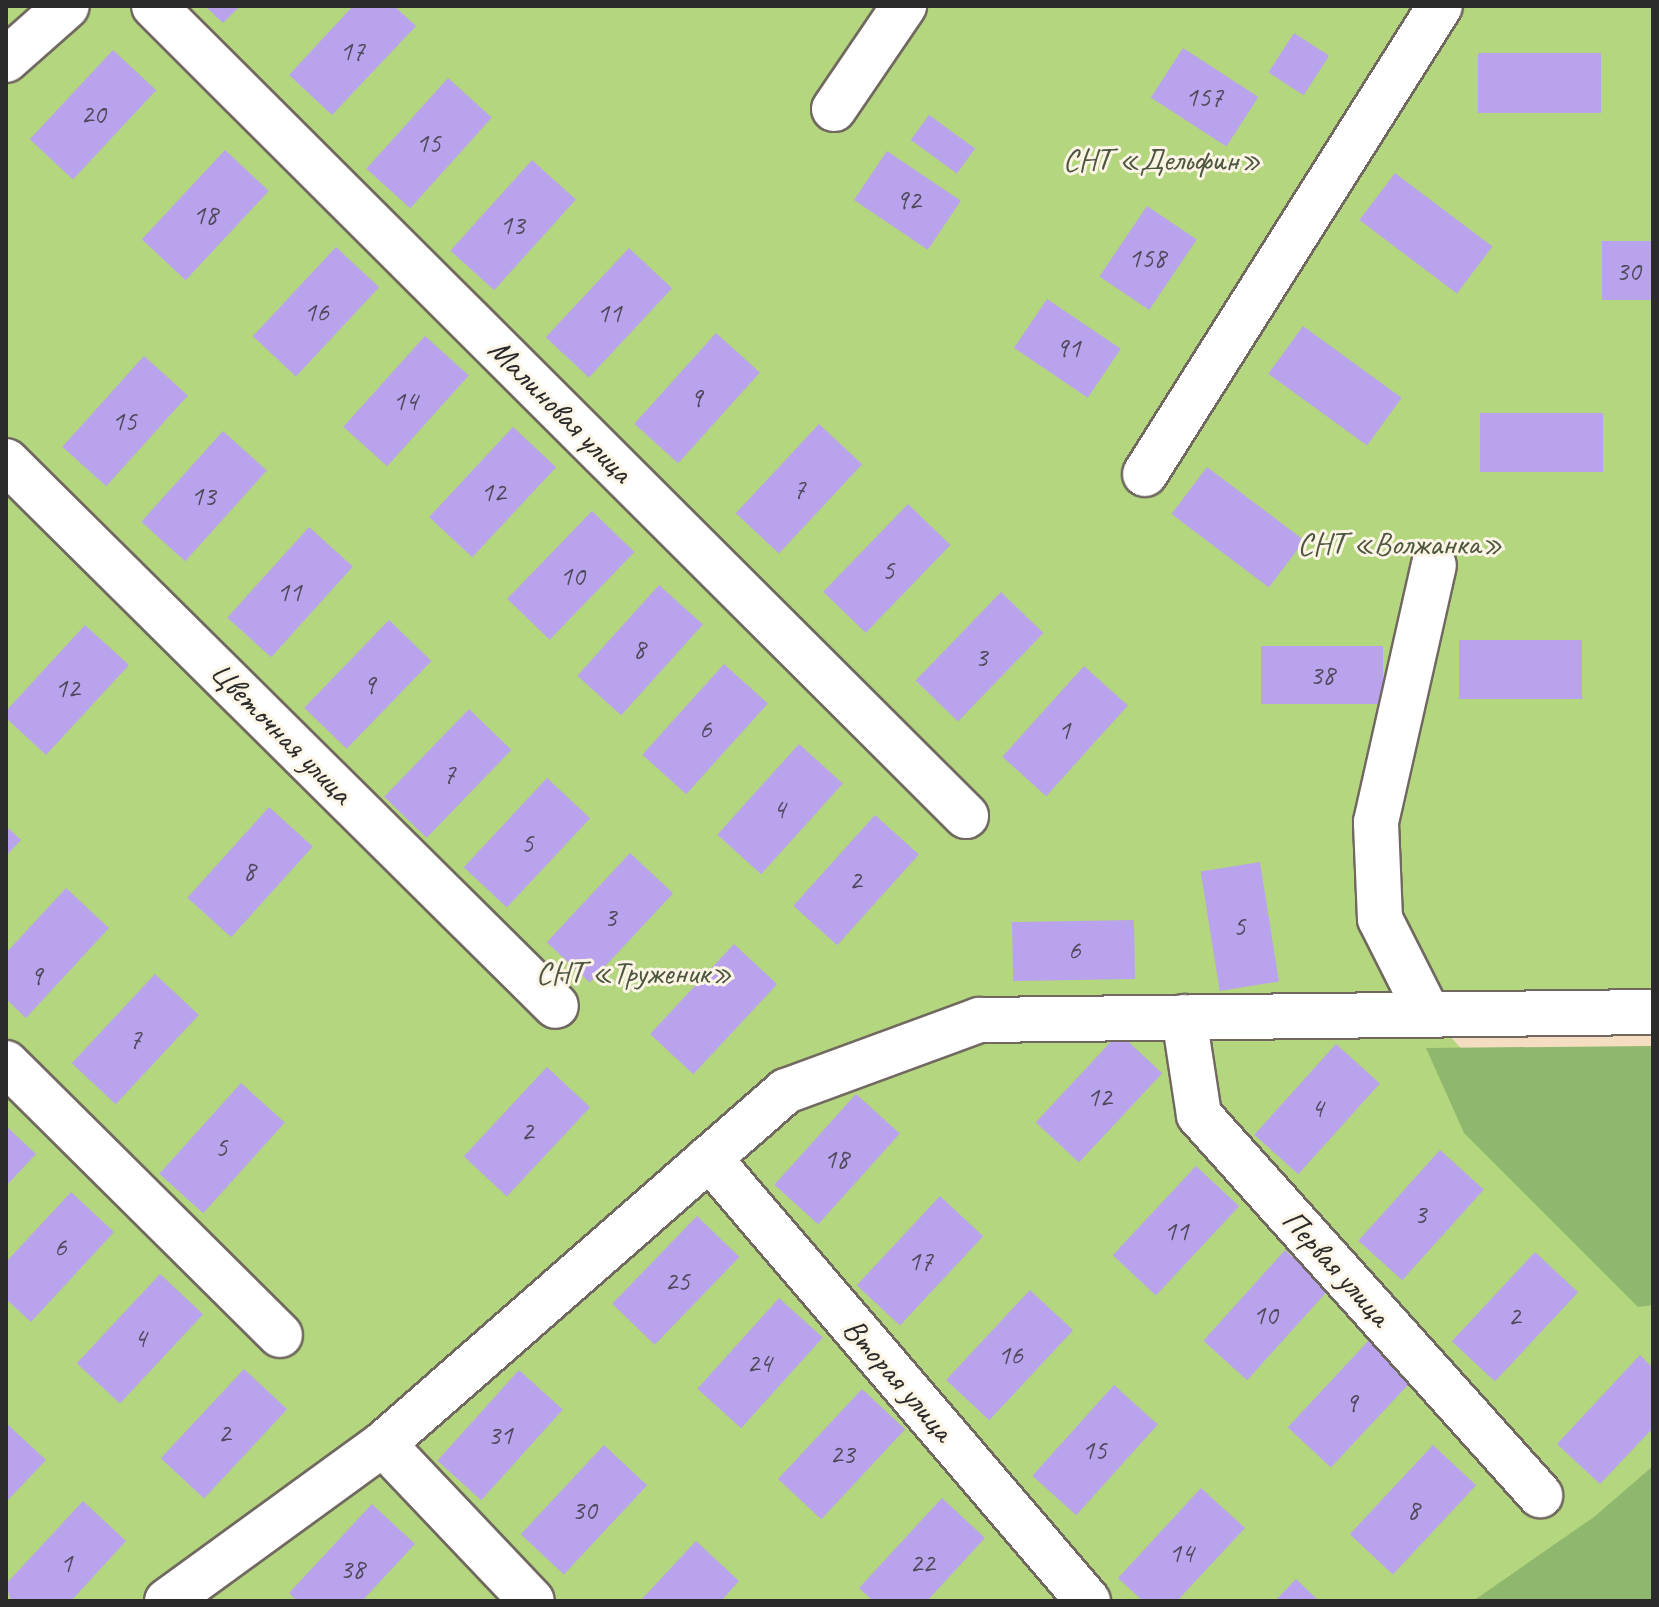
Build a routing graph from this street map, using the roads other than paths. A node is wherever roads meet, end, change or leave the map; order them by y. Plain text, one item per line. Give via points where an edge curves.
1 (67, 6) edge
2 (154, 6) edge
3 (904, 6) edge
4 (1440, 6) edge
5 (6, 60) edge
6 (834, 109) dead end
7 (6, 461) edge
8 (1145, 474) dead end
9 (1434, 565) dead end
10 (966, 816) dead end
11 (556, 1006) dead end
12 (1427, 1012) junction
13 (1653, 1012) edge
14 (1184, 1017) junction
15 (6, 1063) edge
16 (709, 1158) junction
17 (280, 1335) dead end
18 (383, 1444) junction
19 (1540, 1495) dead end
20 (167, 1601) edge
21 (532, 1601) edge
22 (1088, 1601) edge

1 - 5 street
2 - 10 street, Малиновая улица
3 - 6 street
4 - 8 street
7 - 11 street, Цветочная улица
9 - 12 street via 1376,822 1380,919
12 - 13 street
12 - 14 street
14 - 16 street via 979,1020 786,1091
14 - 19 street, Первая улица via 1199,1115
15 - 17 street
16 - 18 street
16 - 22 street, Вторая улица
18 - 20 street
18 - 21 street

